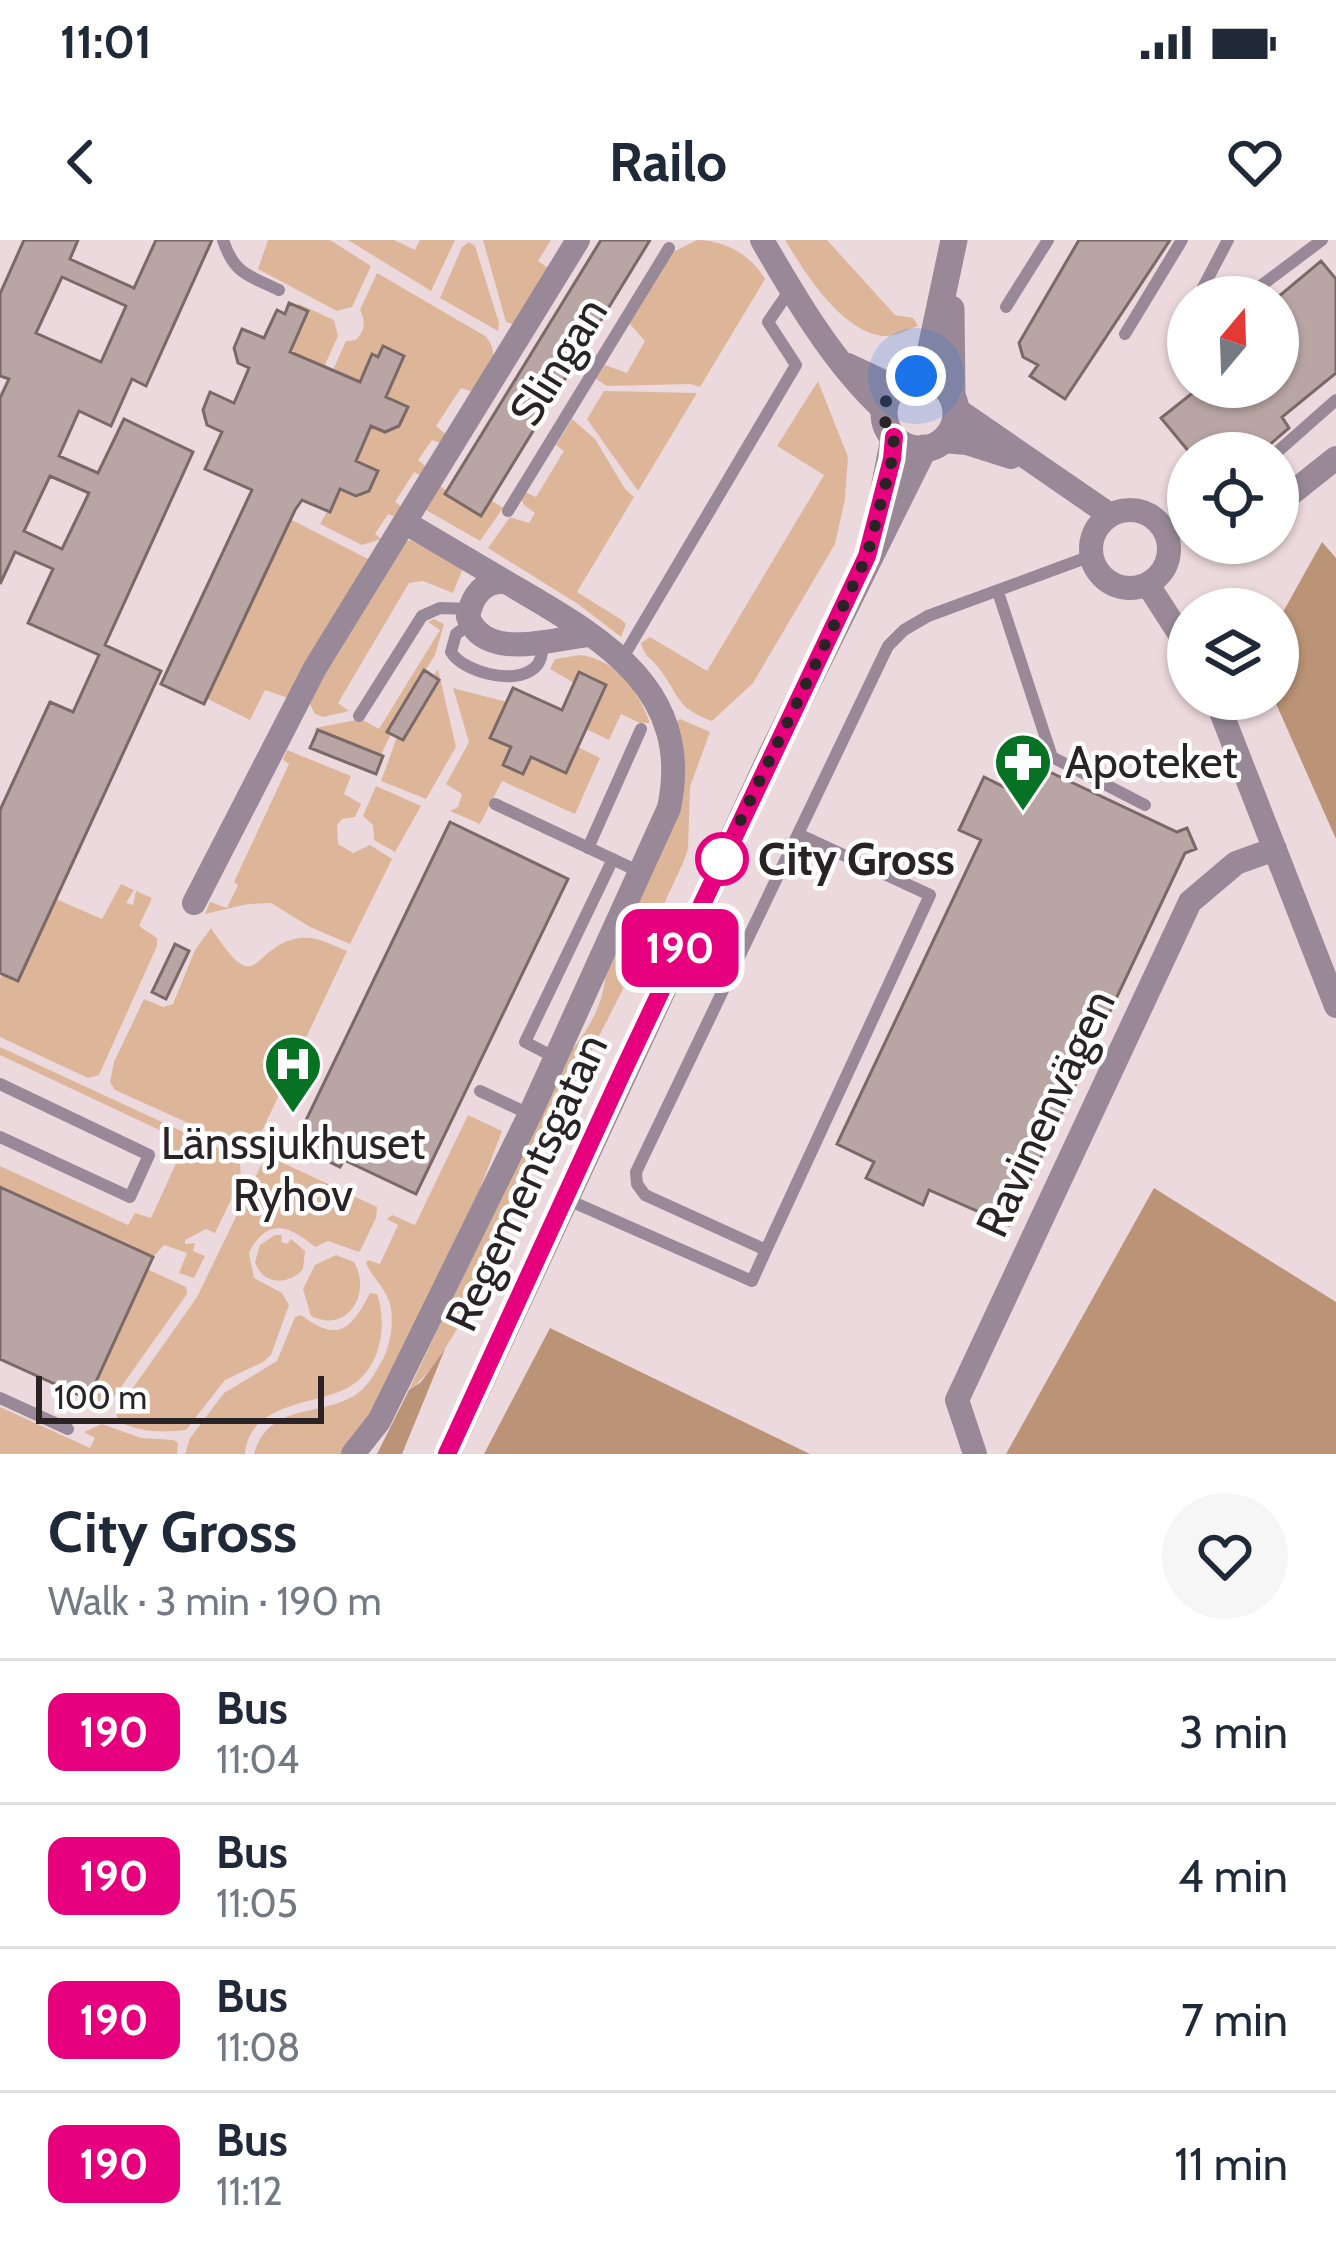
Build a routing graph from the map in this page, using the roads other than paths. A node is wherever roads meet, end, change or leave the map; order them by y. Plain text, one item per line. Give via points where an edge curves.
1 (223, 240) edge
2 (578, 240) edge
3 (762, 240) edge
4 (1048, 240) edge
5 (1182, 240) edge
6 (1228, 240) edge
7 (1322, 240) edge
8 (669, 248) dead end
9 (952, 250) edge
10 (1209, 276) edge
11 (1274, 276) edge
12 (790, 289) junction
13 (279, 290) dead end
14 (1006, 307) dead end
15 (1125, 334) dead end
16 (898, 391) junction
17 (1336, 400) edge
18 (954, 402) junction
19 (1299, 433) edge
20 (894, 437) junction
21 (933, 445) junction
22 (1336, 458) edge
23 (1047, 472) junction
24 (1299, 487) edge
25 (508, 511) dead end
26 (1110, 515) junction
27 (406, 523) junction
28 (1167, 532) edge
29 (867, 556) junction
30 (1091, 556) junction
31 (1168, 564) edge
32 (506, 582) junction
33 (1148, 585) junction
34 (998, 592) junction
35 (1167, 614) edge
36 (470, 616) junction
37 (588, 635) junction
38 (622, 659) junction
39 (359, 716) dead end
40 (1224, 720) edge
41 (641, 729) dead end
42 (495, 804) dead end
43 (1144, 805) dead end
44 (798, 834) junction
45 (588, 848) junction
46 (1275, 849) junction
47 (613, 860) junction
48 (642, 873) junction
49 (194, 903) dead end
50 (1336, 1006) edge
51 (556, 1058) junction
52 (0, 1084) edge
53 (481, 1091) dead end
54 (530, 1114) junction
55 (0, 1137) edge
56 (564, 1198) junction
57 (766, 1250) junction
58 (0, 1398) edge
59 (68, 1430) dead end
60 (353, 1454) edge
61 (447, 1454) edge
62 (975, 1454) edge

1 - 13 lane via 238,270
2 - 27 street
3 - 12 street
4 - 14 lane
5 - 15 lane
6 - 10 lane
7 - 11 lane
8 - 25 lane, Slingan
9 - 16 street via 930,353
9 - 18 street
12 - 16 street via 844,363
12 - 38 lane via 768,322 796,365
16 - 18 street via 937,380
16 - 20 street via 888,429
17 - 19 lane
18 - 21 street via 955,421
18 - 23 street
20 - 21 street via 913,448
20 - 29 street, Regementsgatan
21 - 23 street via 967,443
21 - 29 street, Regementsgatan
22 - 24 street
23 - 26 street
26 - 28 street via 1147,513
26 - 30 street via 1094,532
27 - 32 street
27 - 49 street via 315,668
29 - 56 street, Regementsgatan
30 - 33 street via 1112,584
30 - 34 lane
31 - 33 street
32 - 36 street via 477,592
32 - 37 street
33 - 35 street
34 - 43 lane via 1052,757
34 - 44 lane via 928,616 888,646
36 - 37 street via 493,642
36 - 39 lane via 440,608 422,616
37 - 38 street
38 - 48 street via 658,702 672,743 674,787
40 - 46 street
41 - 45 lane
42 - 45 lane
44 - 57 lane via 636,1172 645,1195
44 - 57 lane via 929,895
45 - 47 lane
46 - 50 street
46 - 62 street, Ravinenvägen via 1236,863 1190,902 958,1400
47 - 48 lane
47 - 51 lane via 525,1042
48 - 51 street
51 - 54 street
52 - 55 lane via 149,1155 130,1197
53 - 54 lane
54 - 60 street via 379,1421
56 - 57 lane via 752,1281
56 - 61 street, Regementsgatan
58 - 59 lane

